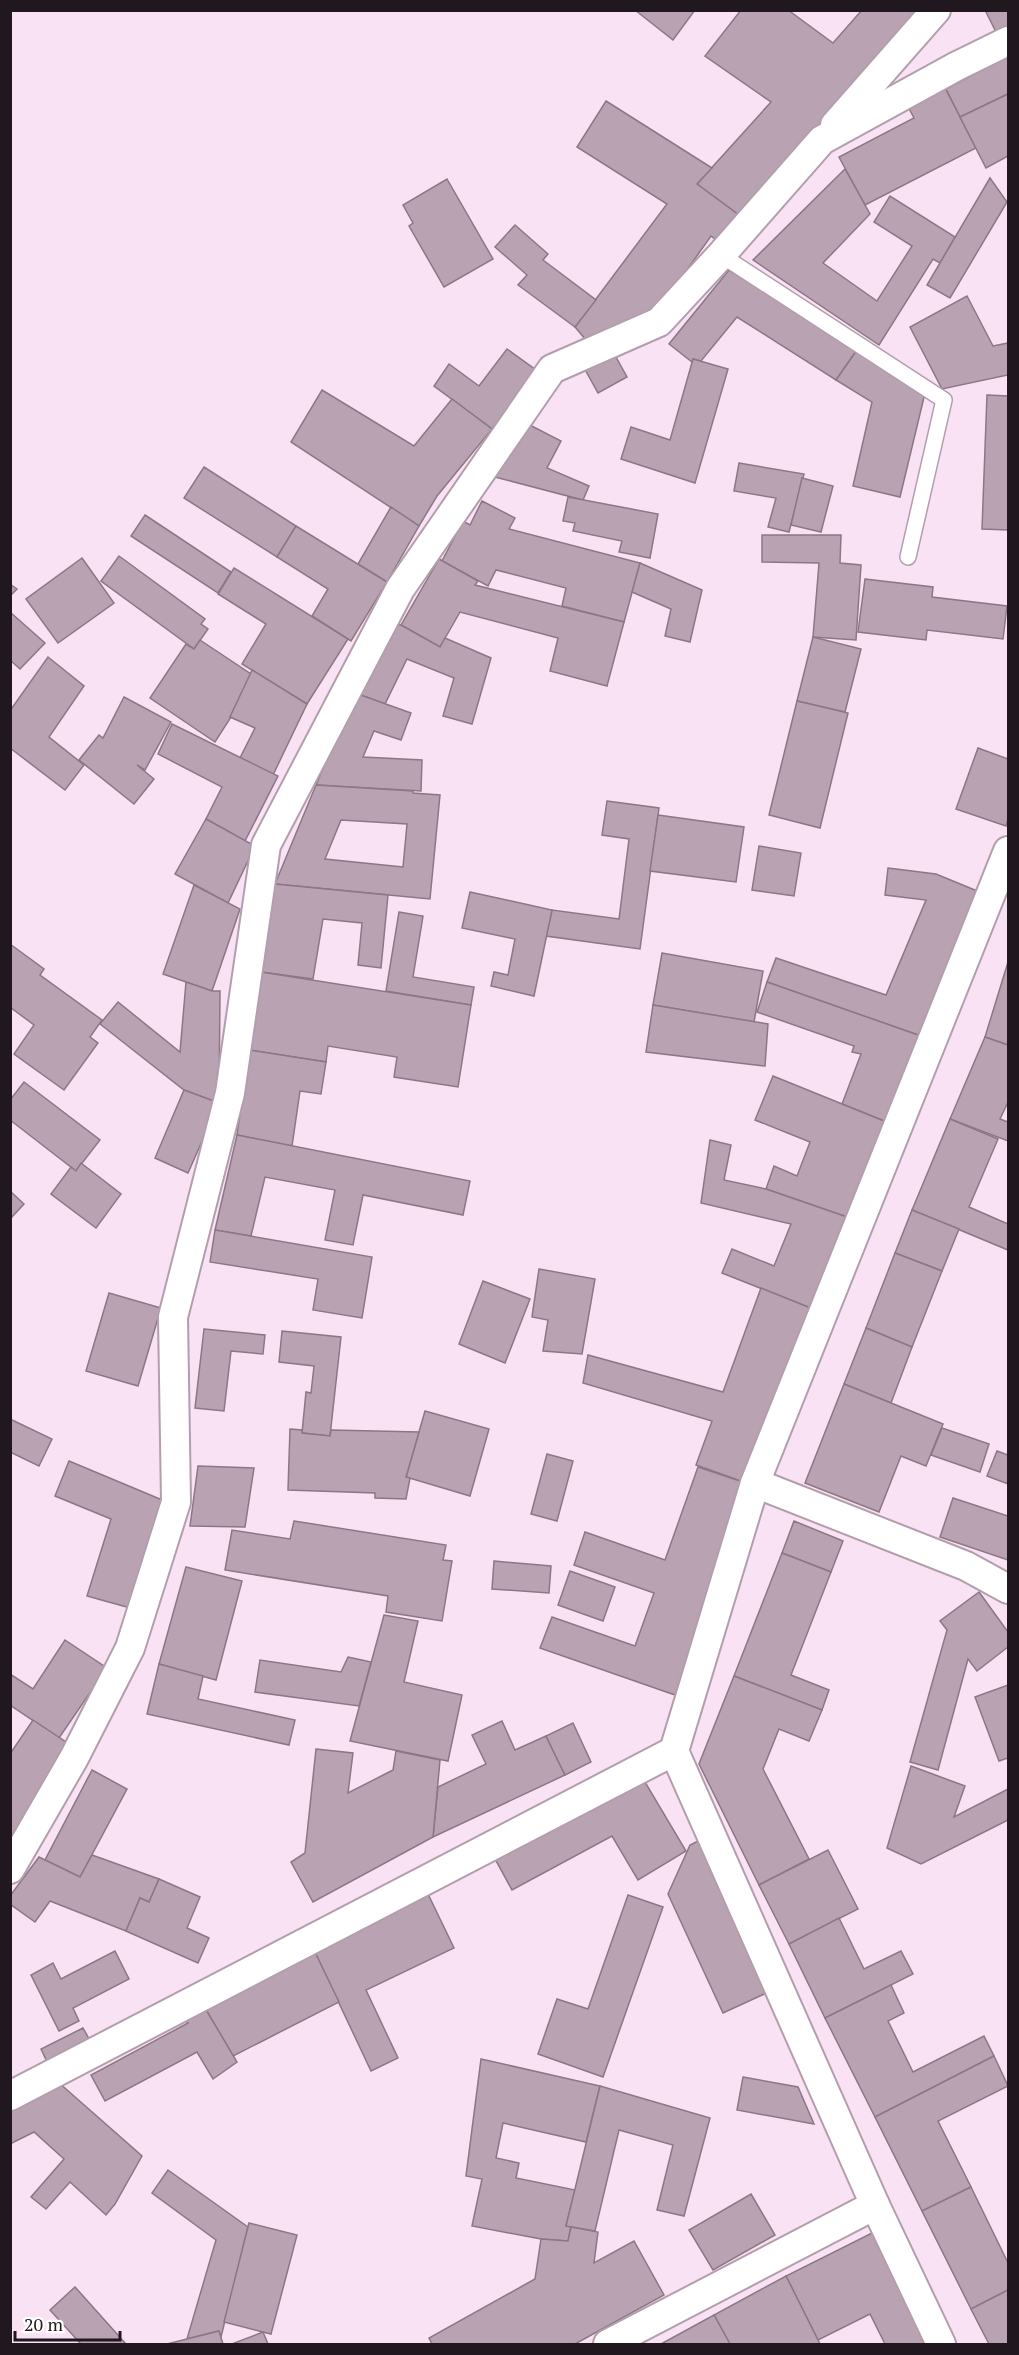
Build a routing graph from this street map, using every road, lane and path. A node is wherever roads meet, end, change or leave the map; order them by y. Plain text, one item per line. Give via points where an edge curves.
1 (936, 10) edge
2 (1008, 40) edge
3 (822, 140) junction
4 (721, 255) junction
5 (908, 557) dead end
6 (1008, 851) edge
7 (755, 1483) junction
8 (1008, 1589) edge
9 (674, 1751) junction
10 (10, 1869) edge
11 (10, 2096) edge
12 (875, 2205) junction
13 (608, 2344) edge
14 (941, 2344) edge

1 - 3 street
2 - 3 street
3 - 4 street
4 - 5 lane via 944,400
4 - 10 street via 659,322 552,369 399,589 266,845 230,1093 173,1317 176,1502 130,1648 74,1758
6 - 7 street
7 - 8 street via 966,1566
7 - 9 street
9 - 11 street
9 - 12 street
12 - 13 street
12 - 14 street

